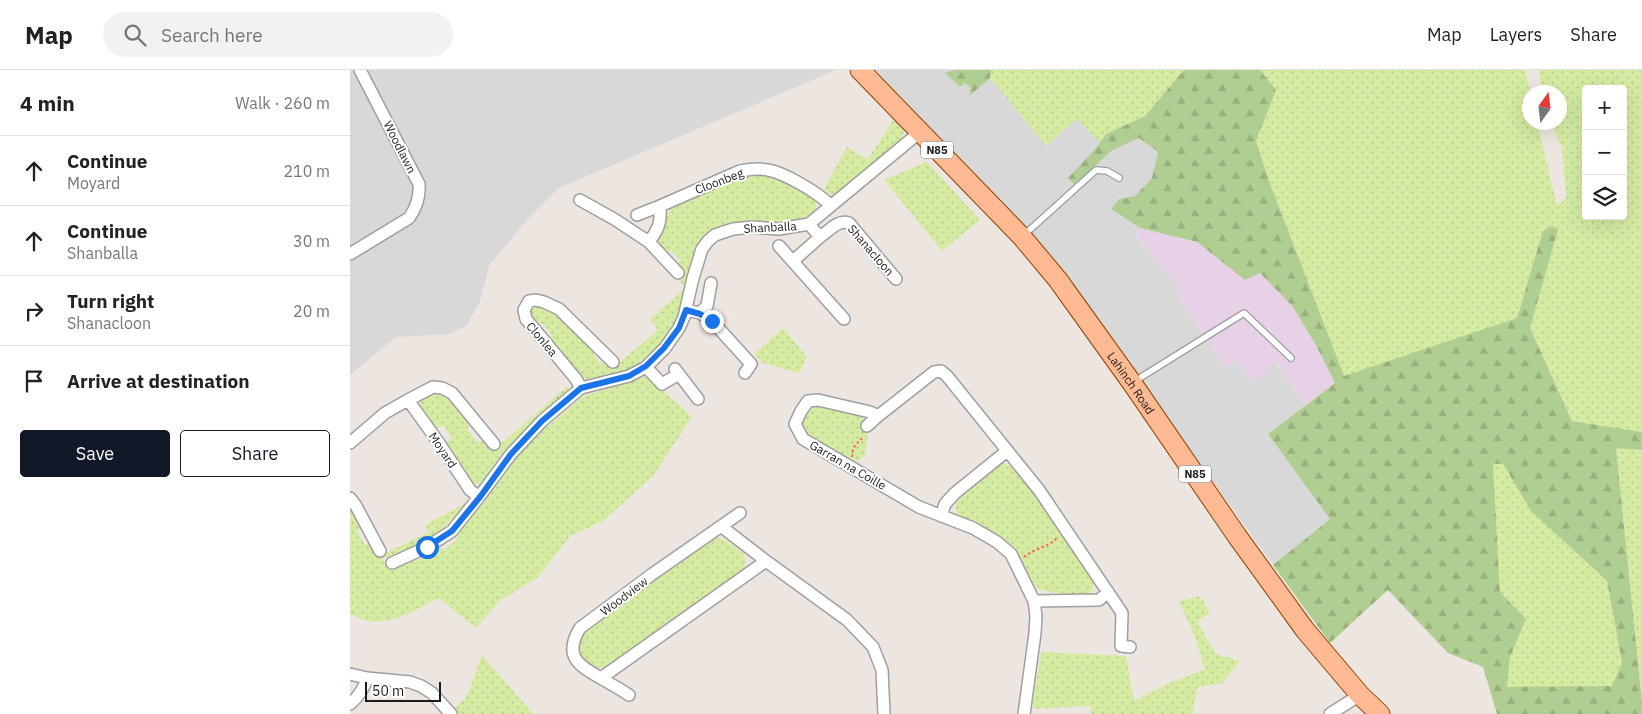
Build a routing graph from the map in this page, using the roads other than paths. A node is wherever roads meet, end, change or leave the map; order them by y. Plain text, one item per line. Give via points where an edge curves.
1 (360, 70) edge
2 (860, 70) edge
3 (920, 132) junction
4 (1119, 178) dead end
5 (580, 200) dead end
6 (660, 206) junction
7 (831, 206) junction
8 (637, 215) dead end
9 (809, 224) junction
10 (820, 237) junction
11 (1022, 237) junction
12 (649, 242) junction
13 (779, 246) dead end
14 (350, 254) edge
15 (793, 262) junction
16 (678, 273) dead end
17 (896, 279) dead end
18 (711, 283) dead end
19 (686, 310) junction
20 (700, 314) junction
21 (844, 319) dead end
22 (1291, 358) dead end
23 (613, 362) dead end
24 (646, 366) junction
25 (745, 373) dead end
26 (1132, 383) junction
27 (581, 388) junction
28 (698, 399) dead end
29 (408, 400) junction
30 (878, 416) junction
31 (867, 426) road end
32 (350, 443) edge
33 (494, 444) dead end
34 (1007, 451) junction
35 (480, 497) junction
36 (350, 498) edge
37 (740, 513) dead end
38 (941, 516) junction
39 (722, 527) junction
40 (380, 551) dead end
41 (766, 561) junction
42 (392, 563) dead end
43 (1108, 592) junction
44 (1034, 600) junction
45 (1130, 647) dead end
46 (350, 674) edge
47 (367, 678) junction
48 (601, 678) junction
49 (629, 695) dead end
50 (1360, 695) junction
51 (350, 704) edge
52 (451, 714) edge
53 (884, 714) edge
54 (1024, 714) edge
55 (1332, 714) edge
56 (1380, 714) edge

1 - 14 street, Woodlawn via 419,184 419,193 415,210 409,218
2 - 3 main road, Lahinch Road / N85
3 - 7 street, Shanballa
3 - 11 main road, Lahinch Road / N85
4 - 11 lane via 1107,170 1096,170
5 - 12 street
6 - 7 street, Cloonbeg via 727,176 754,169 782,175 814,192
6 - 8 street, Cloonbeg
6 - 12 street via 661,221
7 - 9 street, Shanballa
9 - 10 street
9 - 19 street, Shanballa via 779,229 733,229 715,235 702,249
10 - 15 street, Shanacloon
10 - 17 street, Shanacloon via 839,222 849,223
11 - 26 main road, Lahinch Road / N85 via 1058,280
12 - 16 street
13 - 15 street
15 - 21 street
18 - 20 street via 707,306
19 - 20 street
19 - 24 street, Shanballa via 679,328
20 - 25 street via 712,321 751,364
22 - 26 lane via 1244,313
23 - 27 street, Clonlea via 559,308 536,300 529,301 524,310 526,319
24 - 27 street via 629,376
24 - 28 street via 662,384 677,372
26 - 50 main road, Lahinch Road / N85 via 1305,630
27 - 35 street via 542,421 511,454
29 - 32 street via 385,413
29 - 33 street via 433,387 452,393
29 - 35 street, Moyard via 470,490
30 - 31 street
30 - 34 street via 934,372 940,371
30 - 38 street, Garran na Coille via 818,400 808,401 795,424 803,439 919,507
34 - 38 street via 955,493
34 - 43 street via 1039,490
35 - 42 street via 452,531
36 - 40 street
37 - 39 street, Woodview
38 - 44 street, Garran na Coille via 973,528 1005,548
39 - 41 street
39 - 48 street, Woodview via 580,628 574,638 574,658
41 - 48 street
41 - 53 street via 847,620 873,647 882,670
43 - 44 street via 1099,600
43 - 45 street via 1122,613 1121,646
44 - 54 street, Garran na Coille via 1035,633
46 - 47 street
47 - 51 street via 357,698
47 - 52 street via 422,686
48 - 49 street, Woodview
50 - 55 street
50 - 56 main road, Lahinch Road / N85

